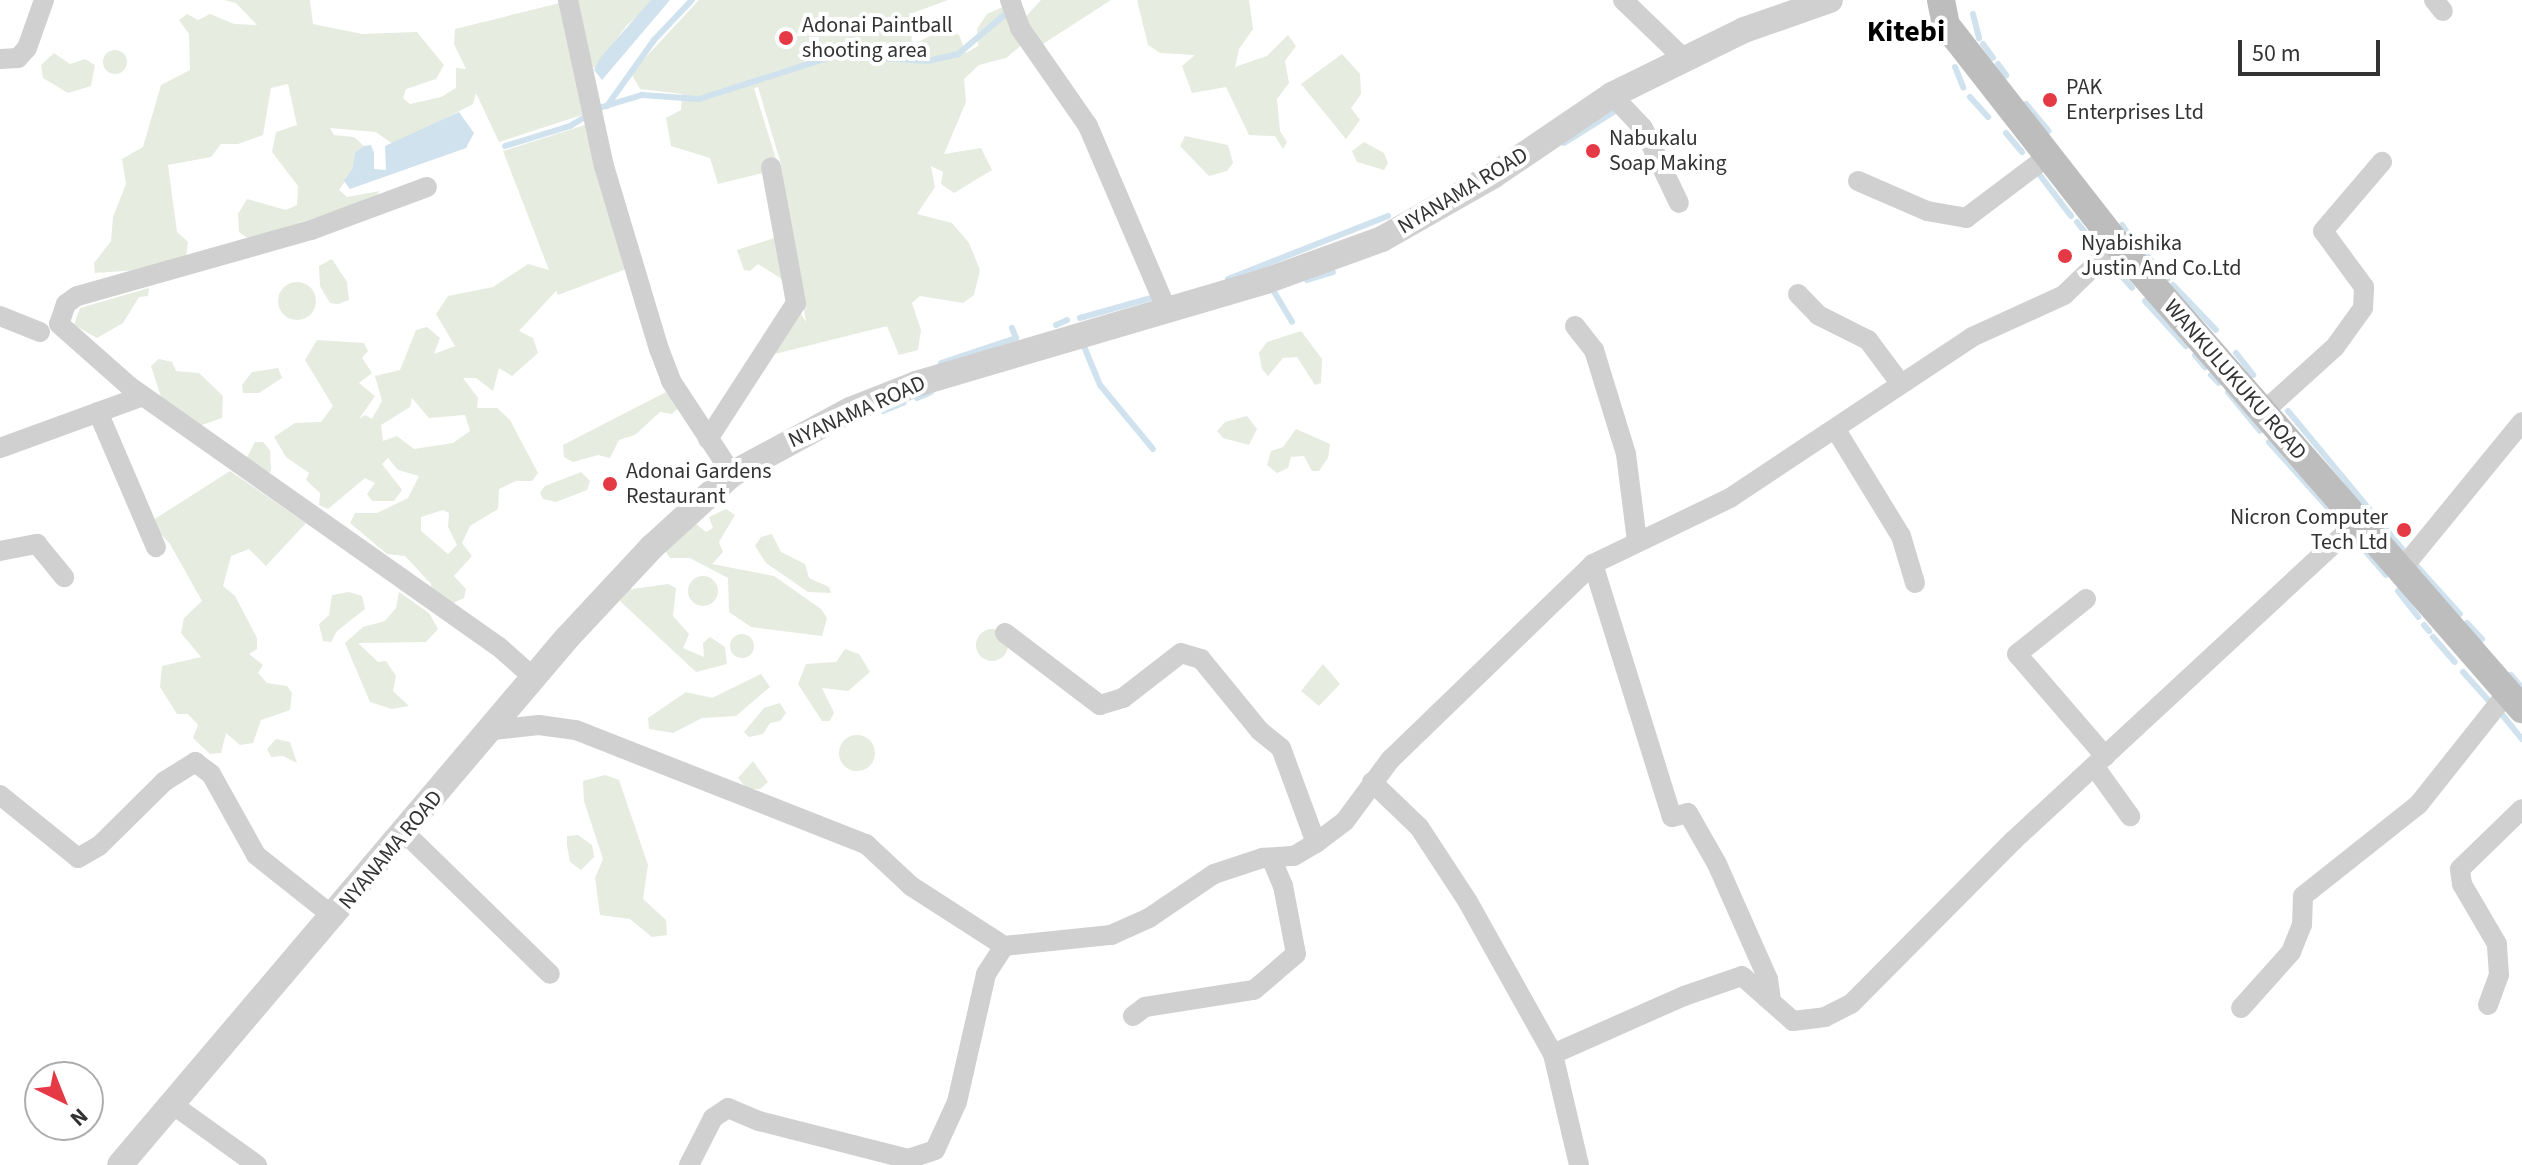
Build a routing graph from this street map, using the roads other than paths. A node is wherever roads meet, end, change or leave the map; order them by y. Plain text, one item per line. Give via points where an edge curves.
1 (44, 0) edge
2 (568, 0) edge
3 (1010, 0) edge
4 (1623, 0) edge
5 (1830, 0) edge
6 (1941, 0) edge
7 (0, 59) edge
8 (1684, 59) junction
9 (1612, 95) junction
10 (2047, 157) junction
11 (2382, 162) dead end
12 (771, 167) dead end
13 (1858, 181) dead end
14 (427, 187) dead end
15 (1679, 203) dead end
16 (2117, 244) junction
17 (1798, 294) dead end
18 (1167, 310) junction
19 (0, 316) edge
20 (1575, 326) dead end
21 (40, 332) dead end
22 (1900, 383) junction
23 (143, 396) junction
24 (98, 412) junction
25 (2263, 412) junction
26 (2522, 422) edge
27 (1836, 430) junction
28 (708, 439) junction
29 (0, 448) edge
30 (732, 474) junction
31 (2359, 521) junction
32 (1637, 541) junction
33 (156, 547) dead end
34 (0, 551) edge
35 (1593, 564) junction
36 (2401, 570) junction
37 (64, 577) dead end
38 (1915, 583) dead end
39 (2086, 599) dead end
40 (1005, 633) dead end
41 (534, 678) junction
42 (2515, 701) edge
43 (493, 730) junction
44 (2100, 761) junction
45 (1372, 782) junction
46 (0, 795) edge
47 (2522, 809) edge
48 (2130, 816) dead end
49 (405, 833) junction
50 (1316, 843) junction
51 (1271, 858) junction
52 (334, 917) junction
53 (1004, 946) junction
54 (550, 974) dead end
55 (1771, 1003) junction
56 (2488, 1005) dead end
57 (2241, 1008) dead end
58 (1133, 1016) dead end
59 (1553, 1054) junction
60 (172, 1104) junction
61 (120, 1165) edge
62 (257, 1165) edge
63 (689, 1165) edge
64 (1579, 1165) edge

1 - 7 street via 27,48 18,58
2 - 28 street via 604,166 637,281 671,381
3 - 18 street via 1028,41 1093,137
4 - 8 street
5 - 8 street, NYANAMA ROAD via 1744,30
6 - 10 main road, WANKULUKUKU ROAD via 1946,25
8 - 9 street, NYANAMA ROAD
9 - 15 street via 1643,128
9 - 18 street, NYANAMA ROAD via 1494,175 1382,239
10 - 13 street via 1966,218 1927,211
10 - 16 main road, WANKULUKUKU ROAD
11 - 25 street via 2323,231 2364,287 2363,308 2335,347
12 - 28 street via 796,303
14 - 23 street via 311,230 66,304 59,324 67,335
16 - 22 street via 2064,295 1972,337
16 - 25 main road, WANKULUKUKU ROAD
17 - 22 street via 1818,315 1868,340
18 - 30 street, NYANAMA ROAD via 916,384 850,410
19 - 21 street
20 - 32 street via 1594,350 1626,454
22 - 27 street
23 - 24 street
23 - 41 street via 498,646
24 - 29 street
24 - 33 street
25 - 31 main road, WANKULUKUKU ROAD
26 - 36 street
27 - 32 street via 1730,498
27 - 38 street via 1901,536
28 - 30 street
30 - 41 street, NYANAMA ROAD via 652,547
31 - 36 main road, WANKULUKUKU ROAD
31 - 44 street
32 - 35 street
34 - 37 street via 37,544
35 - 45 street
35 - 55 street via 1672,817 1688,813 1717,864 1768,979
36 - 42 main road, WANKULUKUKU ROAD
39 - 44 street via 2017,654
40 - 50 street via 1100,705 1123,698 1181,653 1201,659 1260,731 1281,748
41 - 43 street, NYANAMA ROAD
42 - 57 street via 2409,813 2303,896 2302,925 2291,952
43 - 49 street, NYANAMA ROAD
43 - 53 street via 539,725 576,730 855,839 964,925
44 - 48 street
44 - 55 street via 1851,1004 1805,1023 1793,1021
45 - 50 street via 1345,821
45 - 59 street via 1419,827 1468,902
46 - 52 street via 78,858 99,846 165,781 195,762 211,774 256,855
47 - 56 street via 2460,869 2462,884 2497,944 2499,975
49 - 52 street, NYANAMA ROAD
49 - 54 street
50 - 51 street via 1294,856
51 - 53 street via 1214,874 1149,918 1111,935
51 - 58 street via 1283,886 1296,954 1254,990 1145,1007
52 - 60 street, NYANAMA ROAD
53 - 63 street via 986,974 957,1102 935,1150 908,1159 773,1125 728,1108 713,1118
55 - 59 street via 1742,976
59 - 64 street
60 - 61 street, NYANAMA ROAD
60 - 62 street

